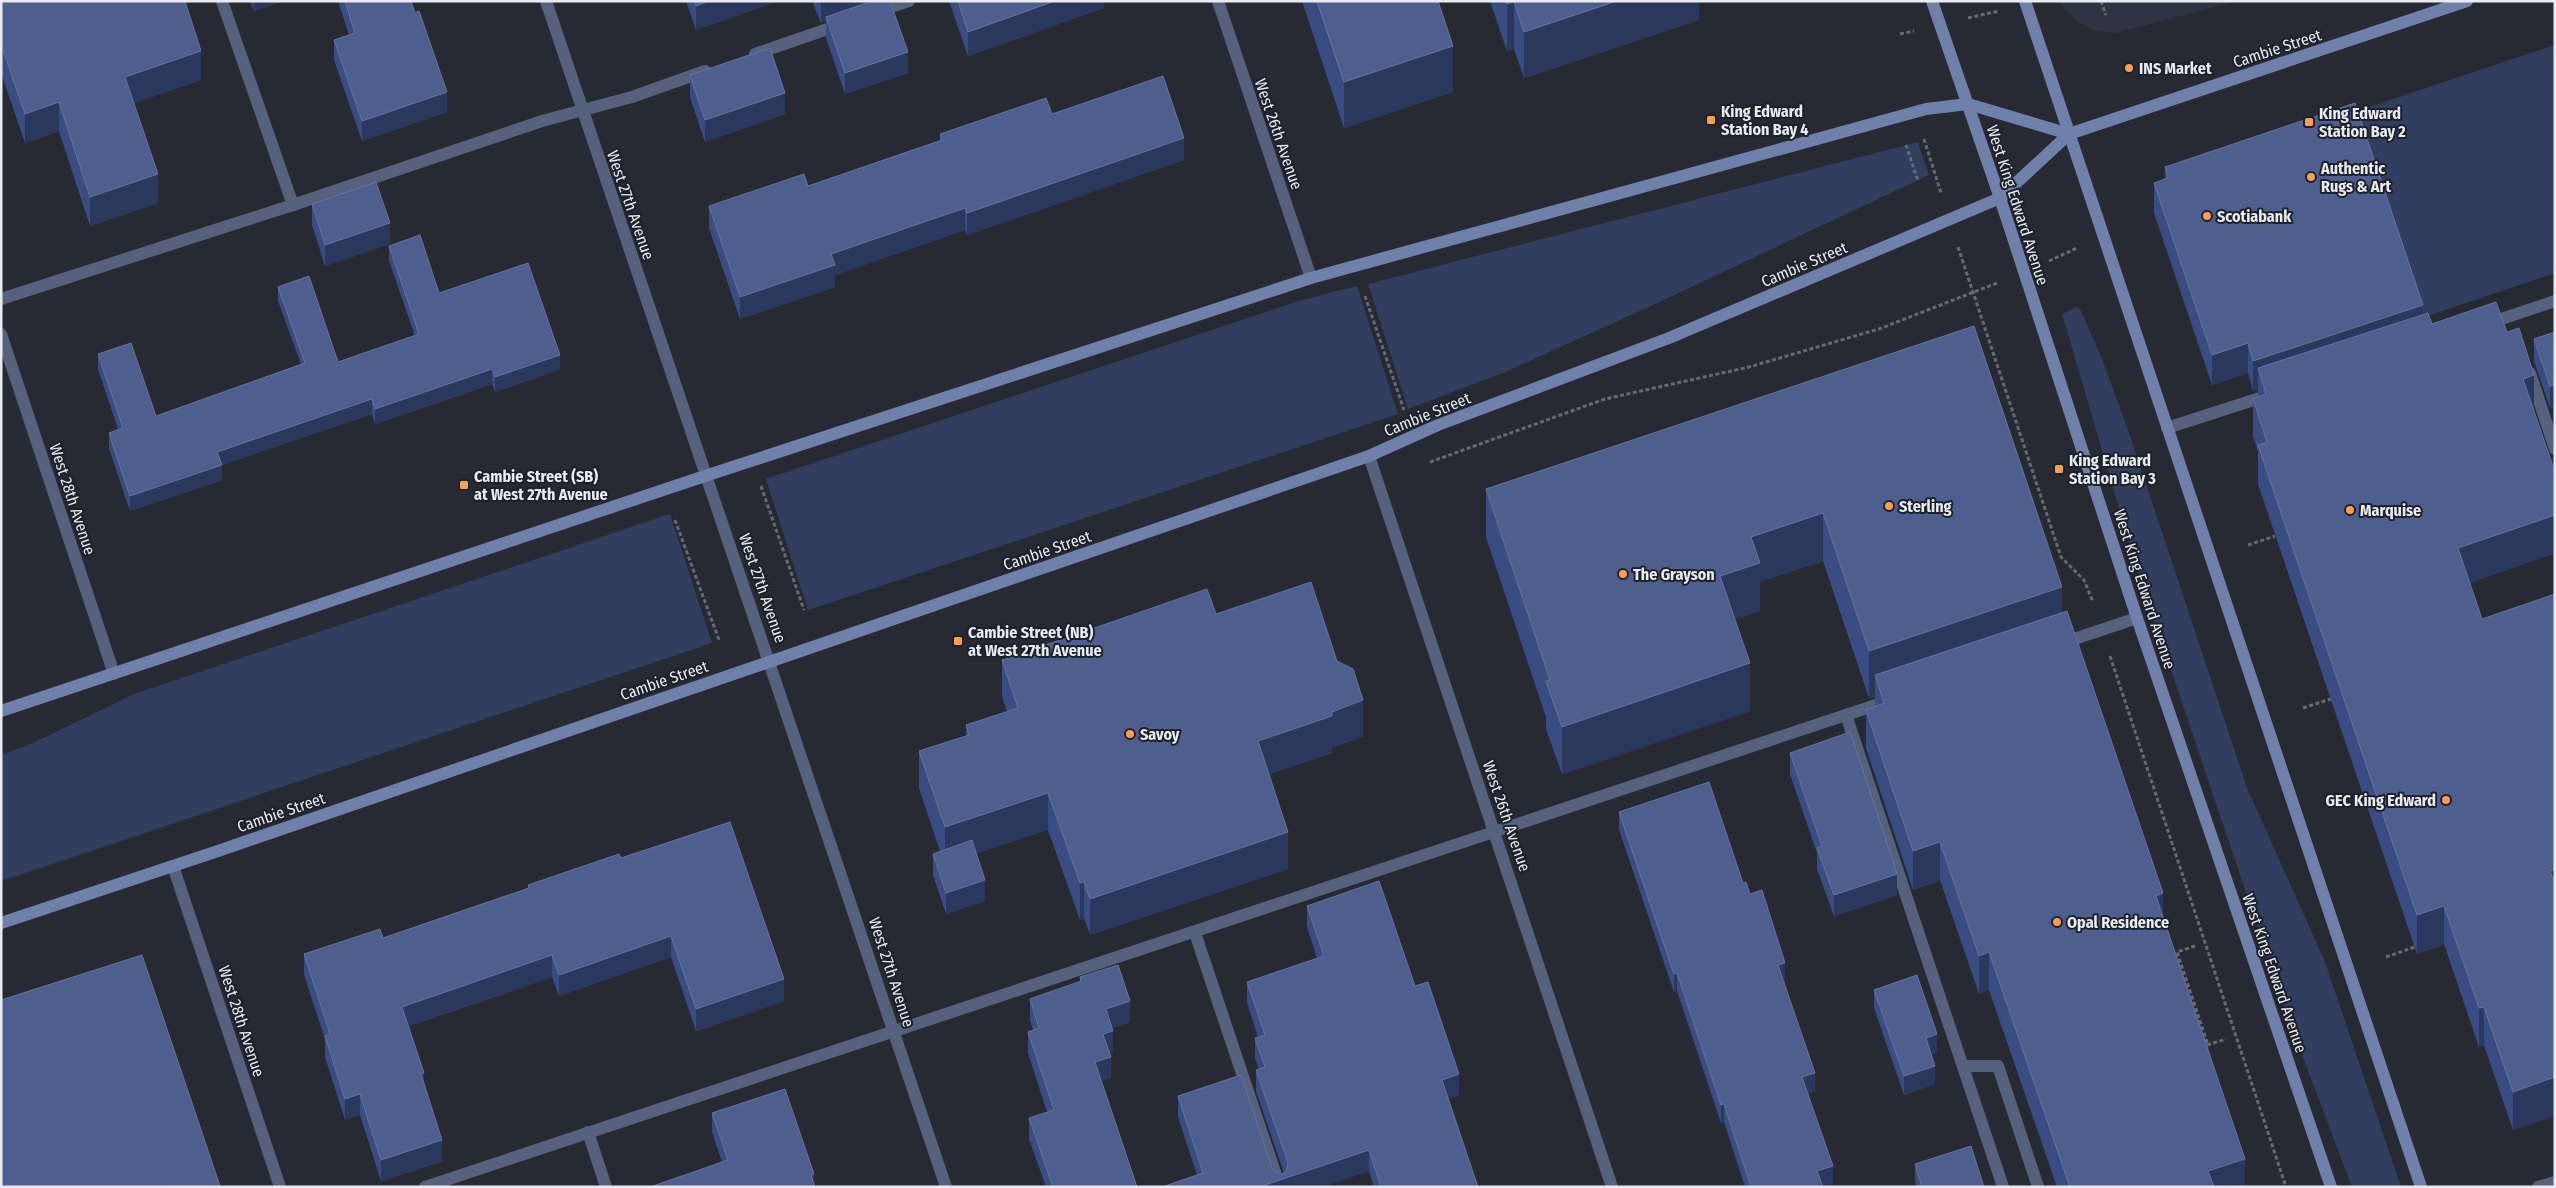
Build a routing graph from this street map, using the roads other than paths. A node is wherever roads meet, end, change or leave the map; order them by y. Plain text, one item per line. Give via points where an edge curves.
1 (222, 1) edge
2 (546, 1) edge
3 (909, 1) edge
4 (1218, 1) edge
5 (1932, 1) edge
6 (2467, 1) edge
7 (2025, 3) edge
8 (881, 6) edge
9 (743, 58) edge
10 (715, 68) edge
11 (1968, 104) junction
12 (582, 109) junction
13 (2069, 134) junction
14 (2000, 198) junction
15 (293, 205) junction
16 (1311, 278) junction
17 (1, 299) edge
18 (2555, 301) edge
19 (2474, 328) edge
20 (1, 334) edge
21 (2526, 360) edge
22 (2279, 392) edge
23 (2167, 428) junction
24 (2555, 449) edge
25 (1369, 456) junction
26 (708, 475) junction
27 (2137, 618) junction
28 (2046, 648) edge
29 (771, 662) junction
30 (114, 674) junction
31 (1907, 695) edge
32 (1, 711) edge
33 (1846, 715) junction
34 (1496, 832) junction
35 (173, 866) junction
36 (1, 923) edge
37 (1195, 932) junction
38 (895, 1032) junction
39 (1963, 1066) junction
40 (588, 1132) junction
41 (2555, 1182) edge
42 (280, 1187) edge
43 (425, 1187) edge
44 (606, 1187) edge
45 (946, 1187) edge
46 (1280, 1187) edge
47 (1612, 1187) edge
48 (2003, 1187) edge
49 (2038, 1187) edge
50 (2331, 1187) edge
51 (2421, 1187) edge
52 (2538, 1187) edge

1 - 15 street
2 - 12 street, West 27th Avenue
3 - 8 street
4 - 16 street, West 26th Avenue
5 - 11 main road, West King Edward Avenue
6 - 13 main road, Cambie Street
7 - 13 main road
8 - 9 street via 859,18
10 - 12 street via 632,97
11 - 13 main road
11 - 14 main road, West King Edward Avenue
11 - 16 main road via 1903,114
12 - 15 street
12 - 26 street, West 27th Avenue via 679,399
13 - 14 main road, Cambie Street
13 - 23 main road
14 - 25 main road, Cambie Street via 1669,338 1438,425
14 - 27 main road, West King Edward Avenue
15 - 17 street
16 - 26 main road
18 - 19 street via 2512,320
20 - 30 street, West 28th Avenue
21 - 24 street
22 - 23 street
23 - 51 main road
25 - 29 main road, Cambie Street
25 - 34 street, West 26th Avenue
26 - 29 street, West 27th Avenue
26 - 30 main road
27 - 28 street
27 - 50 main road, West King Edward Avenue
29 - 35 main road, Cambie Street
29 - 38 street, West 27th Avenue
30 - 32 main road
31 - 33 street
33 - 34 street
33 - 39 street
34 - 37 street
34 - 47 street, West 26th Avenue
35 - 36 main road, Cambie Street
35 - 42 street, West 28th Avenue
37 - 38 street
37 - 46 street
38 - 40 street
38 - 45 street, West 27th Avenue
39 - 48 street
39 - 49 street via 1998,1066
40 - 43 street
40 - 44 street
41 - 52 street

